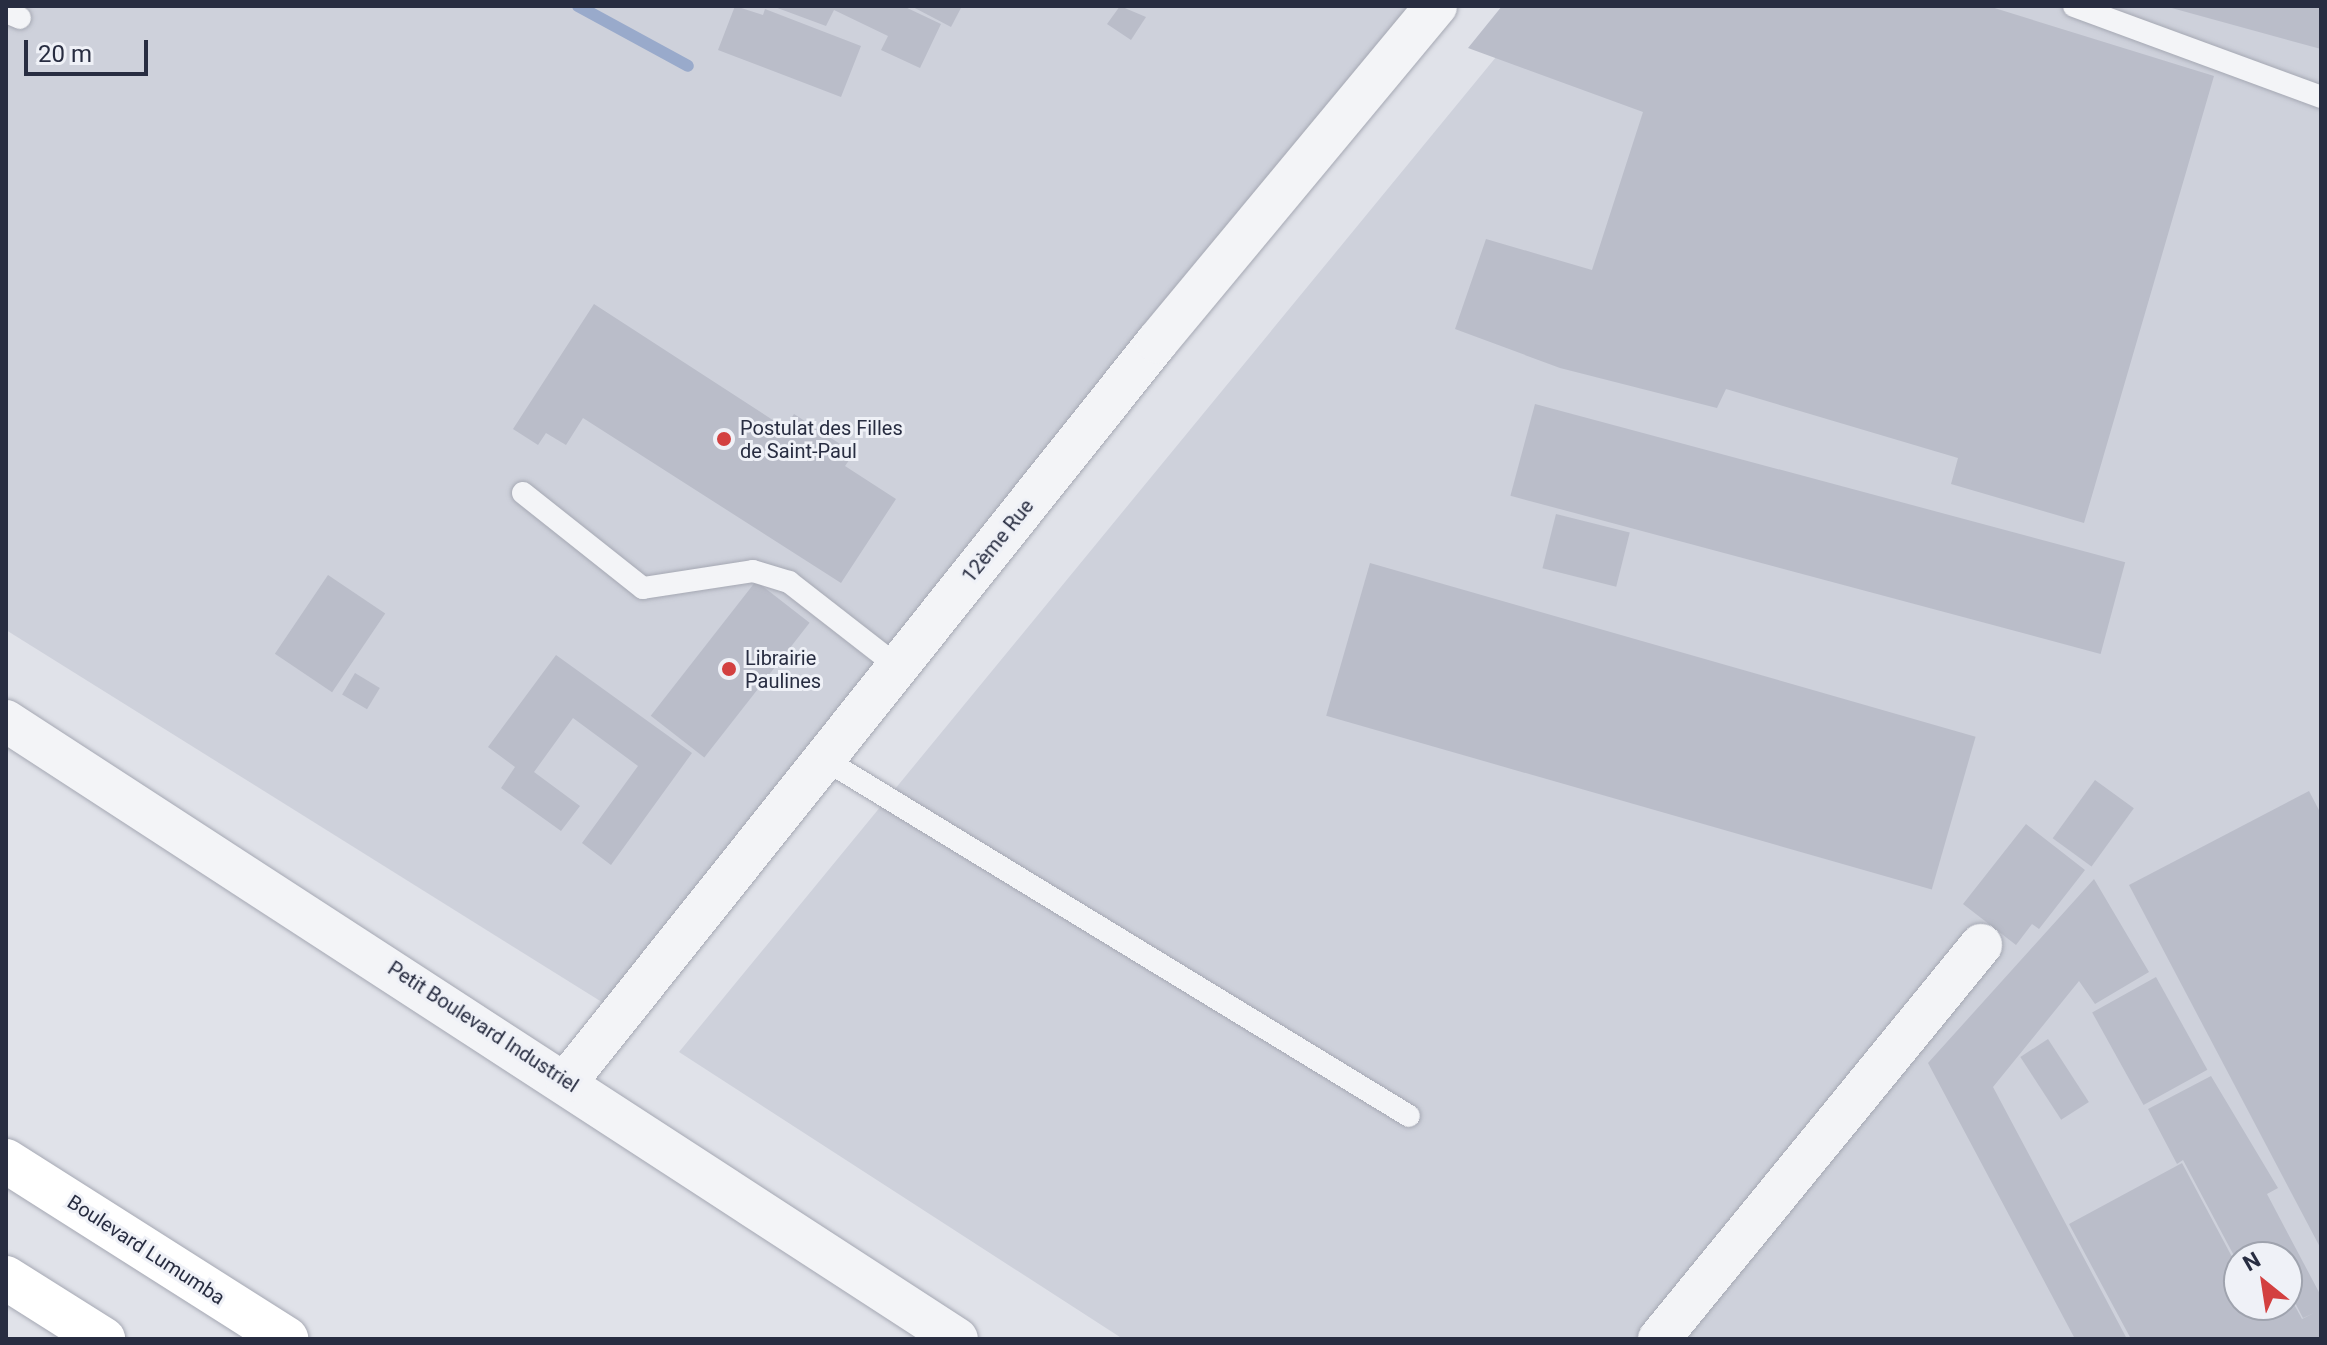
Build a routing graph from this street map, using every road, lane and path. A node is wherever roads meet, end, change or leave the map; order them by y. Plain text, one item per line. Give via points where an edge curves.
1 (1436, 6) edge
2 (2074, 6) edge
3 (2321, 97) edge
4 (523, 493) dead end
5 (898, 667) junction
6 (6, 721) edge
7 (824, 759) junction
8 (1981, 945) dead end
9 (567, 1081) junction
10 (1409, 1116) dead end
11 (6, 1161) edge
12 (6, 1278) edge
13 (103, 1339) edge
14 (286, 1339) edge
15 (957, 1339) edge
16 (1659, 1339) edge

1 - 5 street, 12ème Rue
2 - 3 lane
4 - 5 lane via 643,588 753,571 777,578
5 - 7 street, 12ème Rue
6 - 9 street, Petit Boulevard Industriel
7 - 9 street, 12ème Rue
7 - 10 lane
8 - 16 street
9 - 15 street, Petit Boulevard Industriel
11 - 14 highway, Boulevard Lumumba
12 - 13 highway

